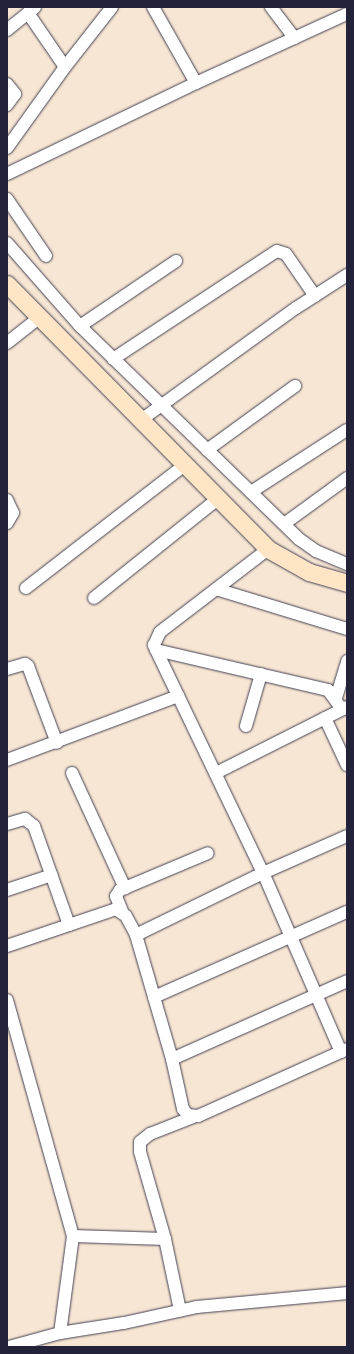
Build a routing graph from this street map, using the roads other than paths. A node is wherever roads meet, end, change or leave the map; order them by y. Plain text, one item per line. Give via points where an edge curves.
1 (112, 7) edge
2 (153, 7) edge
3 (271, 7) edge
4 (31, 10) edge
5 (347, 14) edge
6 (7, 30) edge
7 (294, 38) junction
8 (65, 67) junction
9 (196, 83) junction
10 (7, 84) edge
11 (7, 105) edge
12 (7, 148) edge
13 (7, 174) edge
14 (7, 199) edge
15 (7, 243) edge
16 (46, 256) dead end
17 (176, 261) dead end
18 (347, 275) edge
19 (7, 284) edge
20 (315, 296) junction
21 (40, 317) junction
22 (80, 326) junction
23 (7, 343) edge
24 (113, 359) junction
25 (295, 386) dead end
26 (159, 407) junction
27 (143, 418) junction
28 (347, 430) edge
29 (207, 450) junction
30 (186, 464) junction
31 (347, 478) edge
32 (251, 492) junction
33 (219, 498) junction
34 (7, 500) edge
35 (7, 524) edge
36 (284, 524) junction
37 (268, 549) junction
38 (347, 564) edge
39 (347, 583) edge
40 (26, 588) dead end
41 (216, 589) junction
42 (94, 598) dead end
43 (347, 629) edge
44 (156, 650) junction
45 (347, 661) edge
46 (7, 669) edge
47 (261, 674) junction
48 (178, 696) junction
49 (336, 698) junction
50 (345, 708) edge
51 (325, 718) junction
52 (246, 726) dead end
53 (57, 743) junction
54 (7, 760) edge
55 (347, 765) edge
56 (72, 772) dead end
57 (216, 773) junction
58 (7, 824) edge
59 (347, 836) edge
60 (208, 852) dead end
61 (263, 873) junction
62 (52, 875) junction
63 (125, 888) junction
64 (7, 890) edge
65 (122, 911) junction
66 (347, 912) edge
67 (69, 925) junction
68 (136, 935) junction
69 (290, 937) junction
70 (7, 946) edge
71 (347, 981) edge
72 (317, 994) junction
73 (154, 997) junction
74 (7, 1000) edge
75 (9, 1013) edge
76 (344, 1051) edge
77 (172, 1059) junction
78 (193, 1116) junction
79 (73, 1236) junction
80 (165, 1239) junction
81 (347, 1292) edge
82 (180, 1310) junction
83 (60, 1333) junction
84 (9, 1347) edge

1 - 8 street
2 - 9 street
3 - 7 street
4 - 6 street
4 - 8 street
5 - 7 street
7 - 9 street
8 - 12 street
9 - 13 street
10 - 11 street via 15,94
14 - 16 street
15 - 22 street
17 - 22 street
18 - 20 street
19 - 21 street
20 - 24 street via 286,254 277,250
20 - 26 street
21 - 23 street
21 - 27 street
22 - 24 street
24 - 26 street
25 - 29 street
26 - 27 street
26 - 29 street
27 - 30 street
28 - 32 street
29 - 32 street
30 - 33 street
30 - 40 street
31 - 36 street
32 - 36 street
33 - 37 street
33 - 42 street
34 - 35 street via 13,513
36 - 38 street via 316,551
37 - 39 street via 287,562 309,572
37 - 41 street
41 - 43 street
41 - 44 street via 160,632 154,645
44 - 47 street
44 - 48 street
45 - 49 street
46 - 53 street via 25,664 28,666
47 - 49 street via 328,690
47 - 52 street
48 - 53 street
48 - 57 street
49 - 50 street
50 - 51 street
51 - 55 street
51 - 57 street
53 - 54 street
56 - 63 street
57 - 61 street
58 - 62 street via 25,819 30,821
59 - 61 street
60 - 63 street
61 - 68 street
61 - 69 street
62 - 64 street
62 - 67 street
63 - 65 street via 116,896
65 - 67 street via 110,911
65 - 68 street
66 - 69 street
67 - 70 street
68 - 73 street
69 - 72 street
69 - 73 street
71 - 72 street
72 - 76 street
72 - 77 street
73 - 77 street
74 - 75 street
75 - 79 street
76 - 78 street
77 - 78 street via 184,1109
78 - 80 street via 150,1134 140,1142 140,1152
79 - 80 street
79 - 83 street
80 - 82 street
81 - 82 street
82 - 83 street via 124,1323
83 - 84 street

